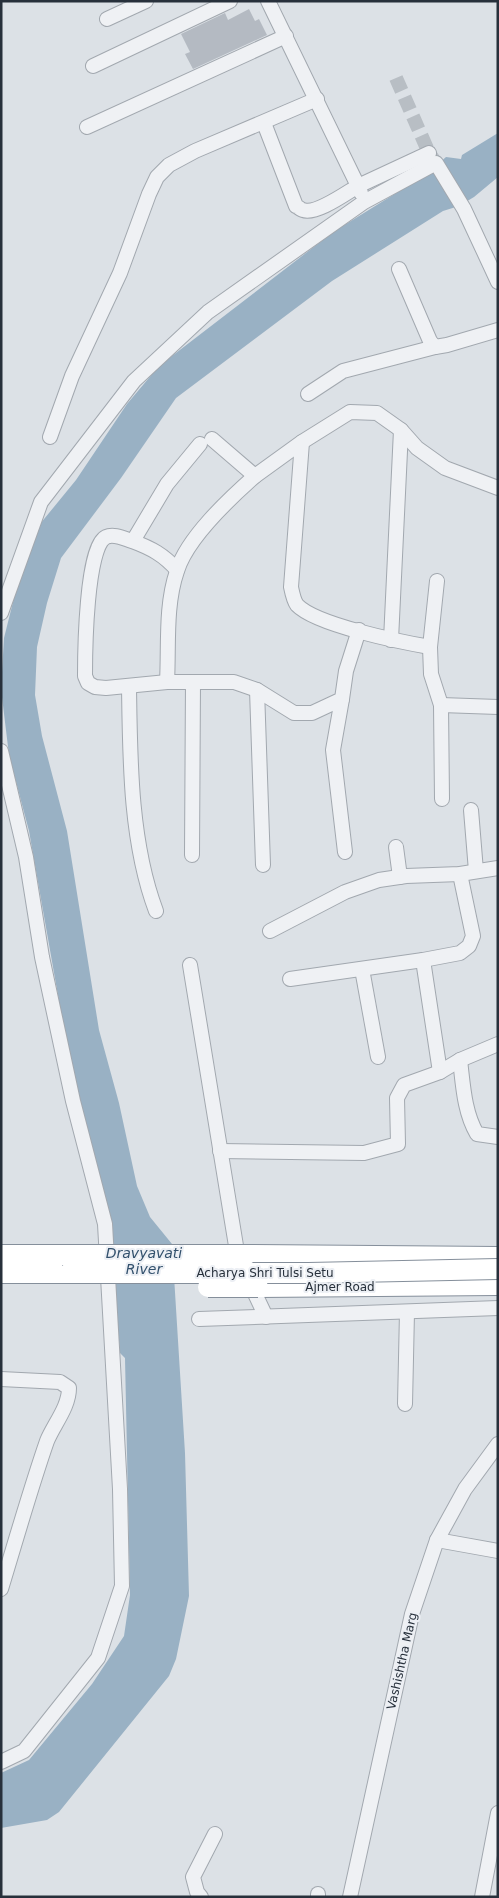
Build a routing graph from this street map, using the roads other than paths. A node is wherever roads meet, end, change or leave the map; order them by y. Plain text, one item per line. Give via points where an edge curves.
1 (146, 1) edge
2 (230, 1) edge
3 (268, 1) edge
4 (107, 19) dead end
5 (286, 36) junction
6 (92, 66) dead end
7 (317, 100) junction
8 (264, 123) junction
9 (87, 127) dead end
10 (432, 158) junction
11 (358, 186) junction
12 (364, 202) junction
13 (399, 270) dead end
14 (498, 282) edge
15 (498, 330) edge
16 (435, 347) junction
17 (308, 394) dead end
18 (401, 430) junction
19 (50, 437) dead end
20 (302, 442) junction
21 (254, 476) junction
22 (498, 488) edge
23 (133, 542) junction
24 (177, 570) junction
25 (437, 581) dead end
26 (1, 613) edge
27 (359, 630) junction
28 (391, 640) junction
29 (430, 647) junction
30 (167, 682) junction
31 (193, 682) junction
32 (129, 686) junction
33 (257, 690) junction
34 (342, 699) junction
35 (441, 705) junction
36 (498, 707) edge
37 (1, 751) edge
38 (442, 799) dead end
39 (471, 810) dead end
40 (396, 847) dead end
41 (345, 852) dead end
42 (192, 854) dead end
43 (263, 865) dead end
44 (498, 868) edge
45 (476, 871) junction
46 (460, 874) junction
47 (400, 877) junction
48 (156, 911) dead end
49 (270, 931) dead end
50 (423, 960) junction
51 (190, 965) dead end
52 (362, 969) junction
53 (290, 979) dead end
54 (498, 1044) edge
55 (378, 1057) dead end
56 (460, 1060) junction
57 (440, 1072) junction
58 (498, 1138) edge
59 (220, 1151) junction
60 (1, 1254) edge
61 (498, 1258) edge
62 (498, 1269) edge
63 (1, 1273) edge
64 (498, 1285) edge
65 (1, 1286) edge
66 (498, 1308) edge
67 (407, 1312) junction
68 (266, 1317) junction
69 (199, 1319) dead end
70 (3, 1382) edge
71 (405, 1404) dead end
72 (498, 1444) edge
73 (437, 1540) junction
74 (498, 1551) edge
75 (1, 1589) edge
76 (1, 1762) edge
77 (498, 1813) edge
78 (215, 1834) dead end
79 (201, 1897) edge
80 (350, 1897) edge
81 (482, 1897) edge

1 - 4 street
2 - 6 street
3 - 5 street
5 - 7 street
5 - 9 street
7 - 8 street
7 - 11 street
8 - 11 street via 296,206 310,211 320,208
8 - 19 street via 195,151 169,165 157,177 120,273 72,376
10 - 11 street
10 - 12 street
10 - 14 street via 464,209
11 - 12 street
12 - 26 street via 208,312 134,381 41,502
13 - 16 street
15 - 16 street
16 - 17 street via 343,372
18 - 20 street via 377,412 350,412
18 - 22 street via 417,448 445,468
18 - 28 street
20 - 21 street
20 - 27 street via 291,587 296,604 314,617
21 - 23 street via 206,442 167,484
21 - 24 street via 219,509 186,552
23 - 24 street via 158,552
23 - 32 street via 116,536 102,540 89,587 86,617 85,676 88,683 95,687
24 - 30 street via 171,595
25 - 29 street
27 - 28 street
27 - 34 street via 346,671
28 - 29 street
29 - 35 street via 430,674
30 - 31 street
30 - 32 street
31 - 33 street via 234,682
31 - 42 street
32 - 48 street via 134,798 149,891
33 - 34 street via 294,713 312,713
33 - 43 street
34 - 41 street via 333,750
35 - 36 street
35 - 38 street
37 - 76 street via 26,857 42,957 73,1101 105,1224 120,1489 122,1586 98,1658 24,1751
39 - 45 street
40 - 47 street
44 - 45 street
45 - 46 street
46 - 47 street
46 - 50 street via 473,936 469,946 460,953
47 - 49 street via 379,880 345,892
50 - 52 street
50 - 57 street
51 - 59 street
52 - 53 street
52 - 55 street
54 - 56 street
56 - 57 street
56 - 58 street via 473,1126 477,1134
57 - 59 street via 404,1084 396,1098 398,1144 364,1153
59 - 68 street via 238,1258
60 - 61 highway, bridge
62 - 63 highway, Acharya Shri Tulsi Setu, bridge
64 - 65 highway, Ajmer Road, bridge
66 - 67 street
67 - 68 street
67 - 71 street
68 - 69 street
70 - 75 street via 60,1382 69,1388 69,1397 51,1431 39,1464
72 - 73 street, Vashishtha Marg via 465,1489
73 - 74 street
73 - 80 street, Vashishtha Marg via 412,1614
77 - 81 street
78 - 79 street via 193,1877

